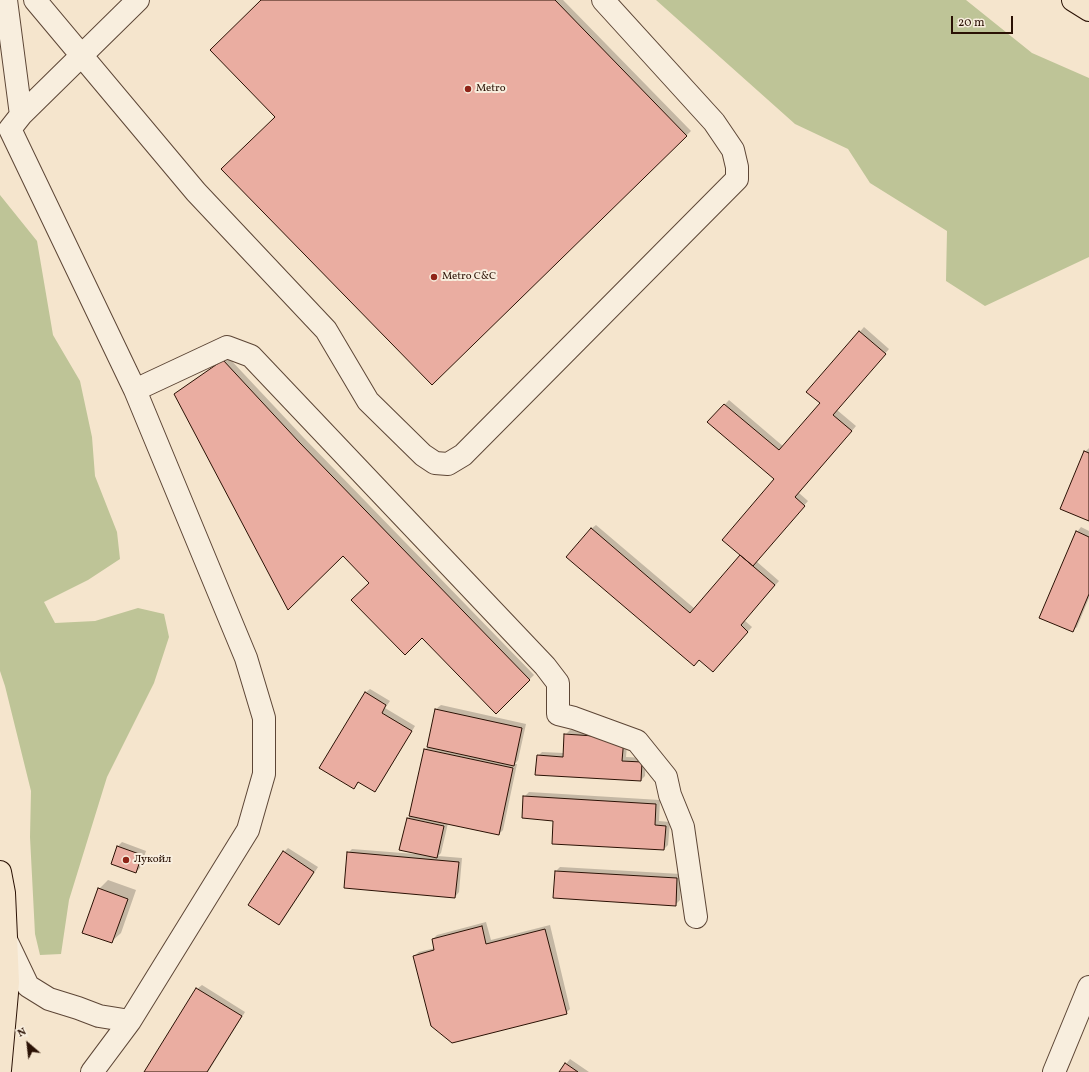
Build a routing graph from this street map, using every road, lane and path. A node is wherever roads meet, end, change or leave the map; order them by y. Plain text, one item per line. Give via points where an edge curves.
1 (6, 0) edge
2 (35, 0) edge
3 (138, 0) edge
4 (603, 0) edge
5 (1073, 0) edge
6 (1089, 10) edge
7 (81, 56) junction
8 (21, 115) junction
9 (135, 390) junction
10 (0, 872) edge
11 (696, 917) dead end
12 (7, 942) junction
13 (1089, 987) edge
14 (130, 1020) junction
15 (0, 1070) edge
16 (92, 1072) edge
17 (1054, 1072) edge

1 - 8 street
2 - 7 street
3 - 7 street
4 - 7 street via 714,122 733,150 737,179 463,455 448,464 435,463 423,454 368,401 326,330 196,192
5 - 6 main road
7 - 8 street
8 - 9 street via 10,129
9 - 11 street via 227,347 251,356 545,666 558,683 558,714 637,741 647,753 666,777 670,795 683,827
9 - 14 street via 246,658 264,718 264,774 248,830
10 - 12 main road
12 - 14 street via 28,986 49,999 99,1016
12 - 15 main road via 8,982
13 - 17 street
14 - 16 street

